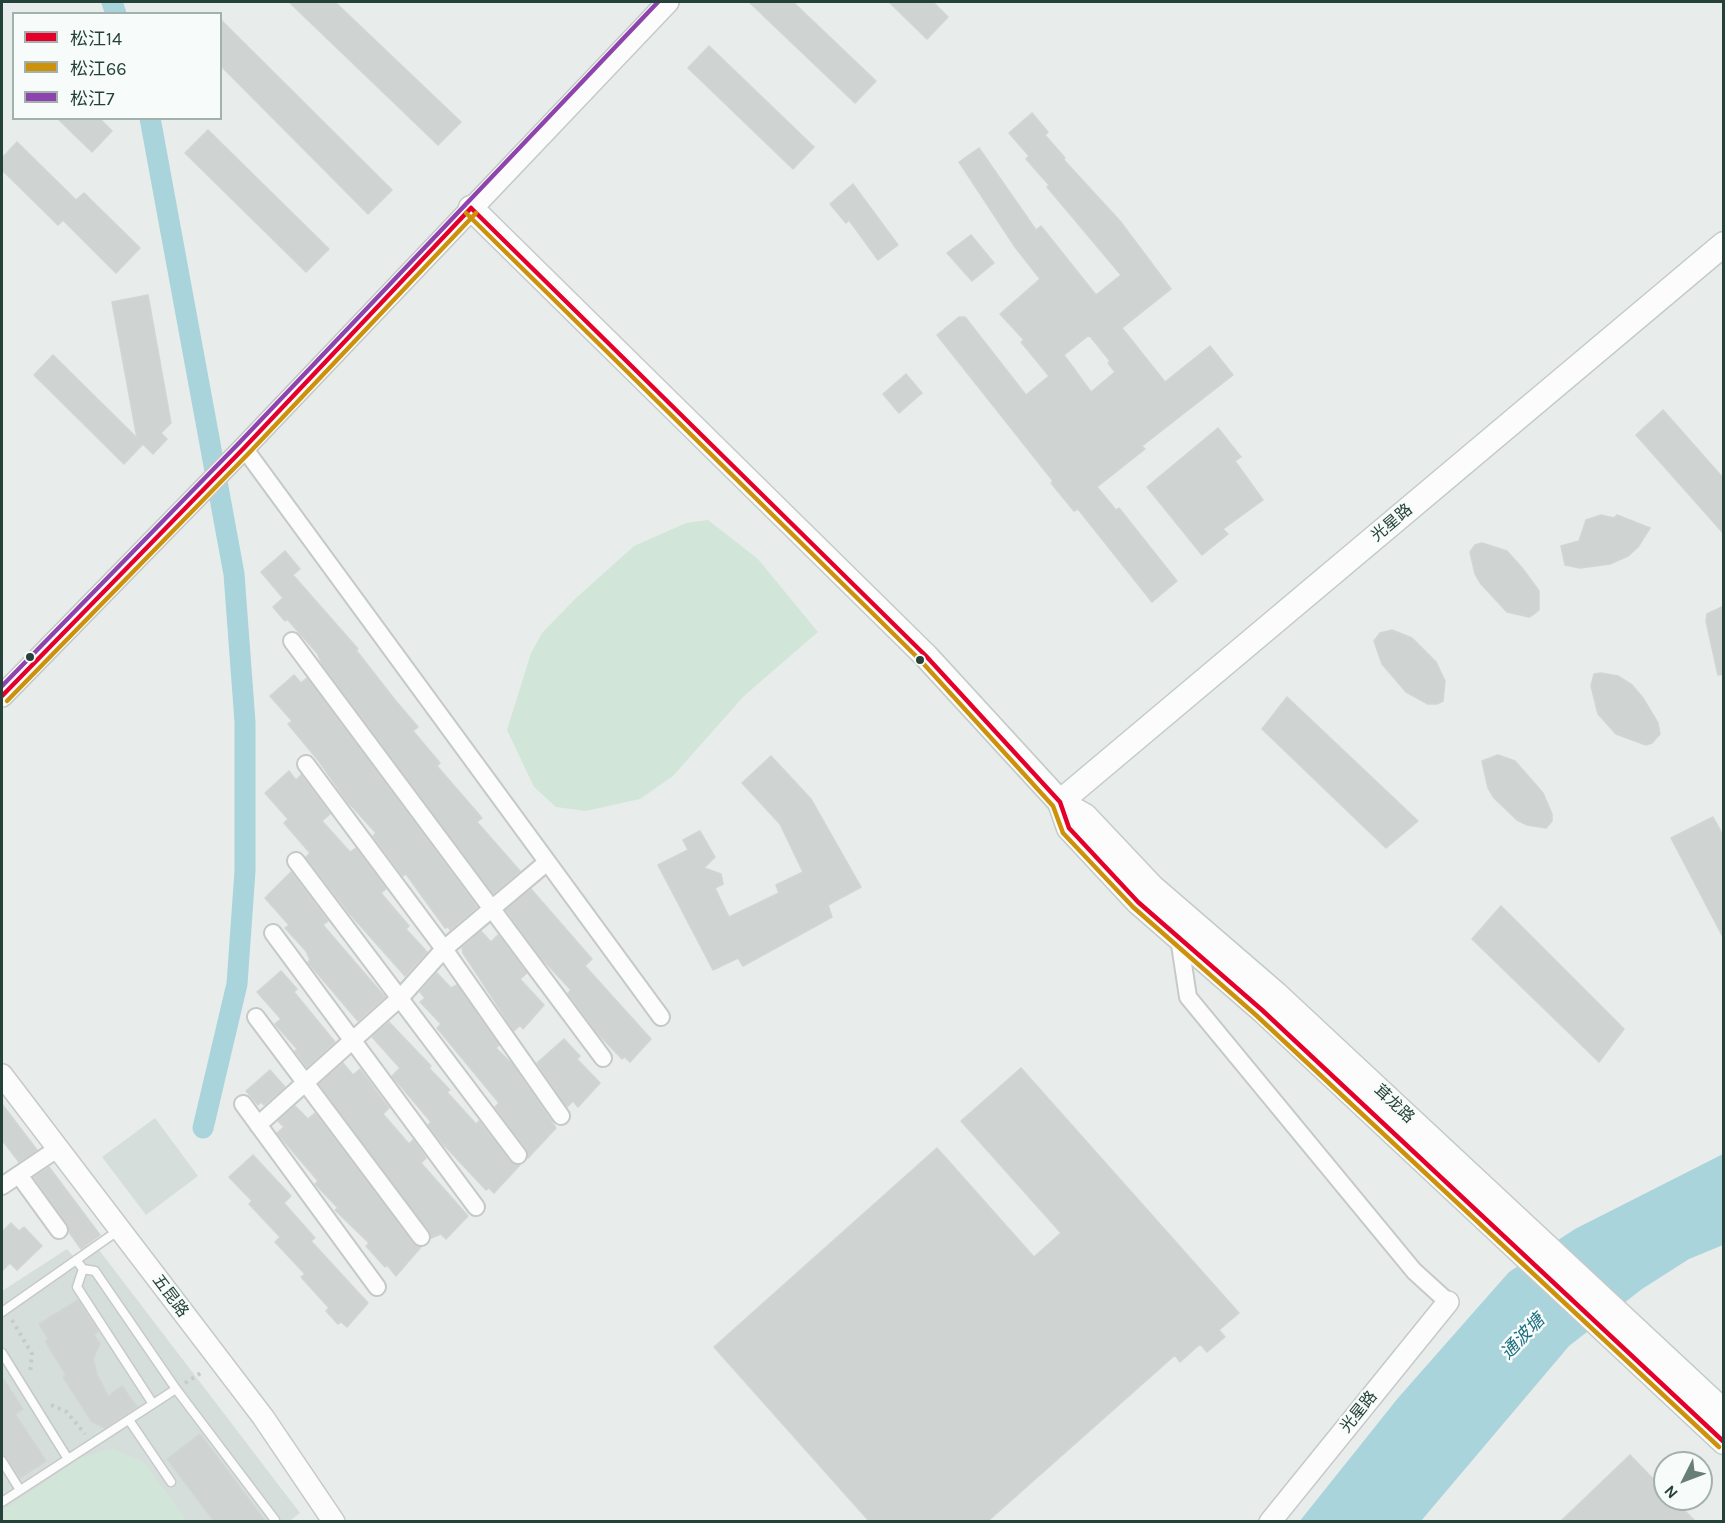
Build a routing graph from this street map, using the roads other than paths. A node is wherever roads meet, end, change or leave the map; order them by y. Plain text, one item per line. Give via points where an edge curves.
1 (668, 2) edge
2 (471, 208) junction
3 (1724, 244) edge
4 (244, 448) junction
5 (292, 641) dead end
6 (2, 696) edge
7 (306, 764) dead end
8 (1060, 802) junction
9 (297, 861) dead end
10 (546, 863) junction
11 (492, 910) junction
12 (273, 933) dead end
13 (1179, 938) junction
14 (444, 950) junction
15 (401, 997) junction
16 (1269, 1002) junction
17 (256, 1017) dead end
18 (661, 1017) dead end
19 (353, 1041) junction
20 (603, 1058) dead end
21 (2, 1075) edge
22 (305, 1085) junction
23 (243, 1104) dead end
24 (561, 1116) dead end
25 (258, 1125) junction
26 (57, 1149) junction
27 (518, 1155) dead end
28 (7, 1179) edge
29 (476, 1207) dead end
30 (59, 1230) dead end
31 (119, 1230) junction
32 (421, 1237) dead end
33 (76, 1260) junction
34 (82, 1269) junction
35 (377, 1287) dead end
36 (1448, 1302) joint
37 (4, 1311) edge
38 (2, 1353) edge
39 (176, 1389) junction
40 (153, 1404) junction
41 (1724, 1413) edge
42 (129, 1420) junction
43 (1724, 1442) edge
44 (68, 1459) junction
45 (2, 1461) edge
46 (171, 1482) dead end
47 (21, 1490) junction
48 (2, 1502) edge
49 (275, 1520) dead end
50 (334, 1521) edge
51 (1270, 1521) edge

1 - 2 street
2 - 4 street
2 - 8 main road, 茸龙路 via 926,656
3 - 8 main road, 光星路
4 - 6 street
4 - 10 street
5 - 11 street
7 - 14 street
8 - 13 main road, 茸龙路 via 1070,828 1138,902
8 - 16 main road, 茸龙路 via 1085,816
9 - 15 street
10 - 11 street
10 - 18 street
11 - 14 street
11 - 20 street
12 - 19 street
13 - 16 main road, 茸龙路
13 - 36 street via 1188,997 1414,1270
14 - 15 street
14 - 24 street
15 - 19 street
15 - 27 street
16 - 41 main road, 茸龙路
16 - 43 main road, 茸龙路
17 - 22 street
19 - 22 street
19 - 29 street
21 - 26 street, 五昆路
22 - 25 street
22 - 32 street
23 - 25 street
25 - 35 street
26 - 28 street
26 - 31 street, 五昆路
28 - 30 street
31 - 33 lane
31 - 50 street, 五昆路 via 263,1417
33 - 34 lane
33 - 37 lane
34 - 39 lane via 95,1271
34 - 40 lane via 77,1287
36 - 51 street, 光星路
38 - 44 lane
39 - 40 lane
39 - 49 lane
40 - 42 lane
42 - 44 lane
42 - 46 lane
44 - 47 lane
45 - 47 lane
47 - 48 lane

